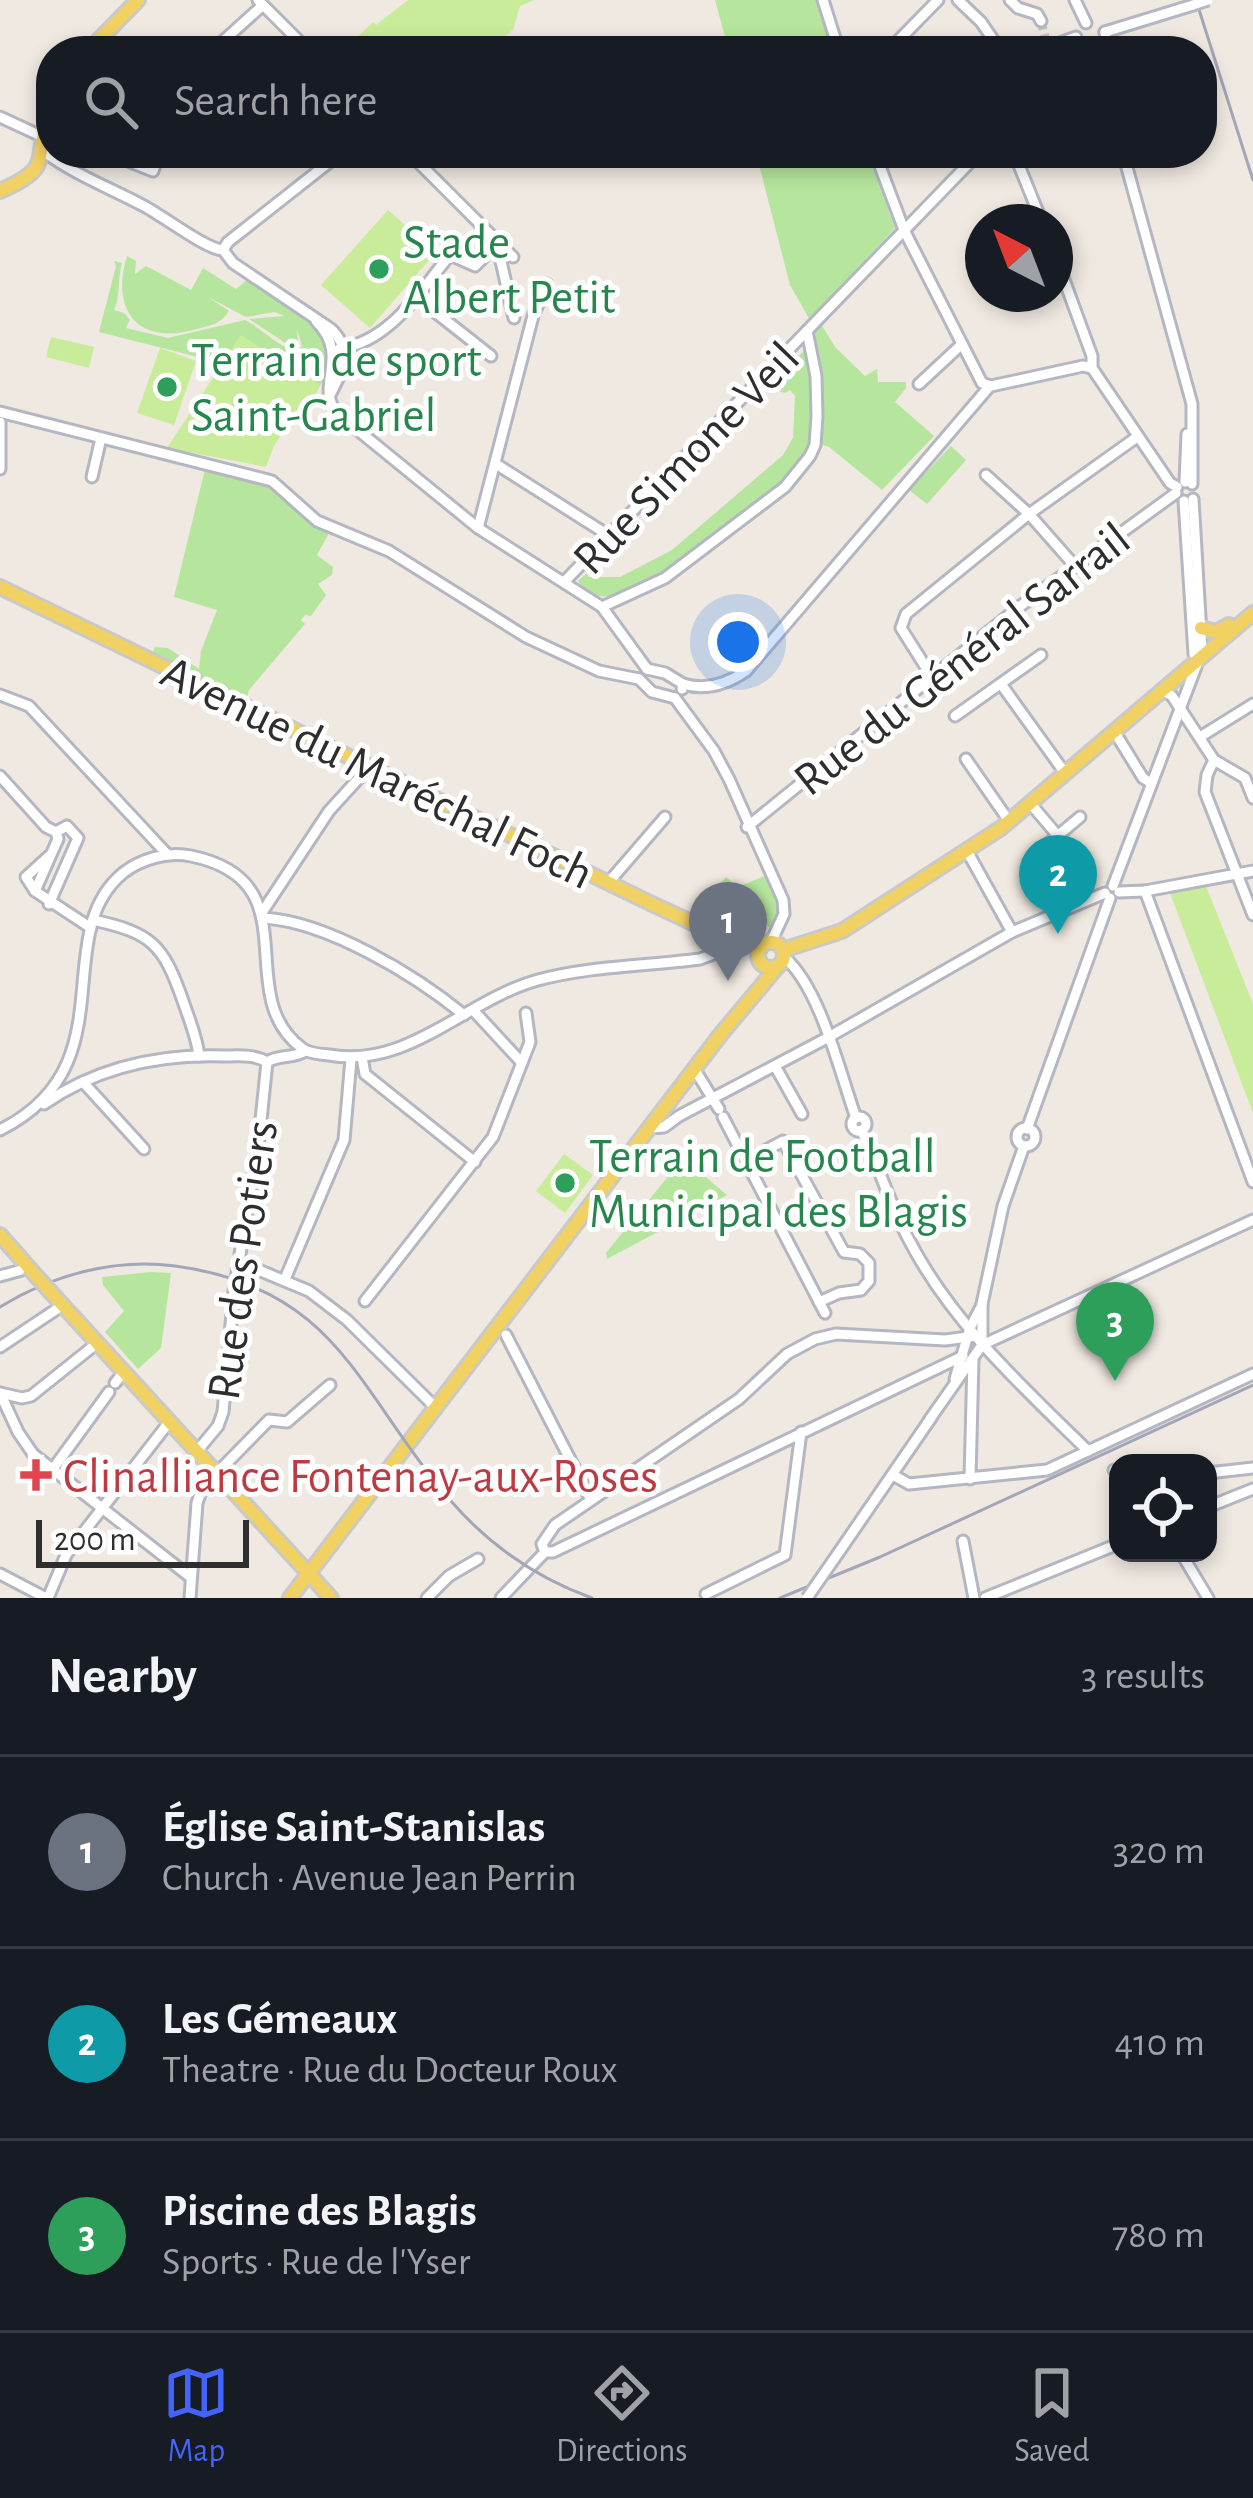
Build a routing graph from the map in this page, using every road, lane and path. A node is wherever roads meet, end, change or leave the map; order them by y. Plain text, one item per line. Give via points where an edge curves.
1 (138, 0) edge
2 (823, 0) edge
3 (938, 0) edge
4 (958, 0) edge
5 (1010, 0) edge
6 (1075, 0) edge
7 (1208, 0) edge
8 (261, 3) edge
9 (1041, 21) tunnel mouth
10 (1086, 23) junction
11 (1105, 32) junction
12 (103, 36) edge
13 (227, 36) edge
14 (295, 36) edge
15 (834, 36) edge
16 (903, 36) edge
17 (991, 36) edge
18 (1083, 36) edge
19 (1105, 36) edge
20 (0, 117) edge
21 (36, 141) edge
22 (36, 160) edge
23 (71, 168) edge
24 (322, 168) edge
25 (424, 168) edge
26 (881, 168) edge
27 (964, 168) edge
28 (1020, 168) edge
29 (1127, 168) edge
30 (2, 190) edge
31 (1035, 204) edge
32 (0, 205) edge
33 (904, 230) junction
34 (497, 244) junction
35 (223, 250) junction
36 (513, 257) dead end
37 (547, 284) dead end
38 (416, 297) junction
39 (1073, 304) edge
40 (514, 318) dead end
41 (807, 332) junction
42 (962, 344) junction
43 (339, 349) junction
44 (490, 356) dead end
45 (1092, 368) junction
46 (919, 384) dead end
47 (989, 387) junction
48 (0, 417) edge
49 (1137, 437) junction
50 (101, 438) junction
51 (496, 464) junction
52 (0, 469) edge
53 (986, 475) dead end
54 (92, 477) dead end
55 (1185, 491) junction
56 (1029, 514) junction
57 (478, 529) junction
58 (608, 535) junction
59 (1074, 565) junction
60 (564, 582) junction
61 (0, 587) edge
62 (602, 607) junction
63 (1252, 614) edge
64 (1202, 628) junction
65 (1041, 655) dead end
66 (1198, 659) junction
67 (647, 669) junction
68 (932, 676) junction
69 (638, 679) junction
70 (683, 683) junction
71 (1001, 683) junction
72 (1162, 690) junction
73 (0, 695) edge
74 (676, 698) junction
75 (1253, 704) edge
76 (1180, 707) junction
77 (956, 716) dead end
78 (1114, 731) junction
79 (1200, 737) junction
80 (966, 759) dead end
81 (1214, 760) junction
82 (364, 766) junction
83 (1065, 773) junction
84 (0, 776) edge
85 (1151, 783) junction
86 (1253, 798) edge
87 (1030, 803) junction
88 (665, 817) dead end
89 (1080, 817) dead end
90 (1009, 820) junction
91 (747, 827) junction
92 (56, 832) junction
93 (1058, 836) junction
94 (967, 850) junction
95 (167, 854) junction
96 (1036, 854) dead end
97 (1253, 871) edge
98 (1236, 875) junction
99 (608, 883) junction
100 (1145, 891) junction
101 (1112, 892) junction
102 (49, 904) junction
103 (263, 915) junction
104 (1253, 915) edge
105 (92, 924) junction
106 (1012, 932) junction
107 (725, 938) junction
108 (773, 955) junction
109 (514, 989) junction
110 (520, 1002) dead end
111 (468, 1012) junction
112 (526, 1013) dead end
113 (826, 1038) junction
114 (305, 1051) junction
115 (200, 1056) junction
116 (357, 1058) junction
117 (267, 1062) junction
118 (521, 1063) junction
119 (775, 1066) junction
120 (694, 1070) junction
121 (83, 1082) junction
122 (62, 1084) junction
123 (719, 1108) junction
124 (802, 1114) dead end
125 (650, 1127) junction
126 (0, 1130) edge
127 (145, 1149) dead end
128 (746, 1161) junction
129 (475, 1162) junction
130 (1253, 1182) edge
131 (1253, 1220) edge
132 (0, 1235) edge
133 (238, 1262) junction
134 (29, 1268) junction
135 (0, 1276) edge
136 (285, 1279) junction
137 (60, 1302) junction
138 (982, 1304) junction
139 (825, 1312) junction
140 (346, 1320) junction
141 (836, 1334) junction
142 (506, 1335) dead end
143 (945, 1340) junction
144 (96, 1344) junction
145 (0, 1347) edge
146 (971, 1348) junction
147 (1253, 1374) edge
148 (116, 1383) junction
149 (330, 1385) dead end
150 (0, 1393) edge
151 (434, 1406) junction
152 (170, 1421) junction
153 (801, 1432) junction
154 (197, 1450) junction
155 (1088, 1450) junction
156 (1253, 1468) edge
157 (53, 1469) junction
158 (212, 1472) junction
159 (1217, 1472) edge
160 (970, 1479) junction
161 (902, 1480) junction
162 (1253, 1489) edge
163 (590, 1500) junction
164 (1217, 1504) edge
165 (103, 1508) junction
166 (963, 1541) dead end
167 (1109, 1548) edge
168 (545, 1552) junction
169 (478, 1559) dead end
170 (1186, 1562) edge
171 (306, 1572) junction
172 (0, 1574) edge
173 (189, 1576) junction
174 (706, 1594) dead end
175 (28, 1595) edge
176 (47, 1598) edge
177 (190, 1598) edge
178 (290, 1598) edge
179 (331, 1598) edge
180 (427, 1598) edge
181 (501, 1598) edge
182 (807, 1598) edge
183 (974, 1598) edge
184 (985, 1598) edge
185 (1208, 1598) edge

1 - 12 main road
2 - 15 street
3 - 16 street
4 - 17 street
5 - 9 street
6 - 10 street
7 - 11 street, bridge
8 - 13 street
8 - 14 street
10 - 11 street
10 - 18 street
11 - 19 street
20 - 21 street
22 - 30 main road via 25,179
23 - 35 street
24 - 35 street
25 - 34 street
26 - 33 street
27 - 33 street, Rue Simone Veil
28 - 31 street
29 - 55 street via 1187,390
30 - 32 street
33 - 41 street, Rue Simone Veil
33 - 42 street
34 - 36 street
34 - 38 street via 475,266 450,254
34 - 40 street
35 - 43 street via 337,334
37 - 51 street
38 - 43 street via 389,327
38 - 44 street
39 - 45 street
41 - 58 street, Rue Simone Veil
41 - 62 street via 817,416 810,456 784,487 654,585
42 - 46 street
42 - 47 street
43 - 57 street via 344,367 329,398 338,414
45 - 47 street
45 - 49 street
47 - 70 street via 746,670 708,687
48 - 50 street
48 - 52 street
49 - 55 street
49 - 56 street
50 - 54 street
50 - 69 street via 272,481 317,521 389,551 533,641
51 - 57 street
51 - 58 street
53 - 56 street
55 - 59 street, Rue du Général Sarrail
55 - 64 street
55 - 66 street
56 - 59 street
56 - 68 street via 906,614 901,628
57 - 60 street
58 - 60 street, Rue Simone Veil
59 - 68 street, Rue du Général Sarrail
60 - 62 street
61 - 82 main road, Avenue du Maréchal Foch
62 - 67 street
63 - 64 main road via 1222,631
63 - 66 main road
64 - 66 street
65 - 71 street
66 - 72 main road
66 - 76 street
67 - 69 street
67 - 70 street
68 - 91 street, Rue du Général Sarrail
69 - 74 street
70 - 74 street
71 - 77 street
71 - 83 street
72 - 76 street
72 - 78 main road
73 - 95 street via 29,706
74 - 91 street via 714,751
75 - 79 street
76 - 79 street
76 - 85 street
78 - 83 main road
78 - 85 street
79 - 81 street
80 - 90 street
81 - 86 street via 1245,778
81 - 98 street via 1205,792
82 - 99 main road, Avenue du Maréchal Foch
82 - 103 street
83 - 87 main road
84 - 92 street
85 - 101 street
87 - 90 main road
87 - 93 street
88 - 99 street
89 - 93 street
90 - 94 main road
91 - 108 street via 782,900
92 - 102 street via 34,891
92 - 102 street via 67,826 78,838
93 - 96 street
94 - 106 street
94 - 108 main road via 842,931
95 - 103 street via 227,870 245,882
95 - 105 street via 125,871
97 - 98 street
98 - 100 street
98 - 104 street
99 - 107 main road, Avenue du Maréchal Foch
100 - 101 street
100 - 130 street
101 - 106 street
101 - 138 street via 1027,1129 1034,1139 1024,1146 1003,1206
102 - 105 street
103 - 111 street via 381,959
103 - 114 street via 267,992
105 - 115 street via 130,928 161,950
105 - 122 street via 78,1036
106 - 113 street
107 - 108 main road, Avenue du Maréchal Foch
107 - 109 street via 700,959 550,977
108 - 113 street via 794,965
108 - 120 main road
109 - 110 street
109 - 111 street
111 - 116 street via 395,1052
111 - 118 street
112 - 118 street via 530,1042
113 - 119 street
113 - 146 street via 854,1128 909,1240 962,1318
114 - 116 street
114 - 117 street
115 - 117 street
115 - 121 street via 141,1060
116 - 129 street via 365,1074
116 - 136 street via 344,1140
117 - 133 street, Rue des Potiers
118 - 129 street
119 - 123 street
119 - 124 street
120 - 123 street
120 - 125 main road
121 - 122 street
121 - 127 street
122 - 126 street
123 - 125 street
123 - 128 street
125 - 151 main road
128 - 139 street
128 - 139 street via 783,1141 844,1252 869,1262 869,1281 839,1293
129 - 140 street
131 - 146 street
132 - 134 main road
133 - 136 street
133 - 154 street, Rue des Potiers via 223,1412
134 - 135 street
134 - 137 main road, bridge
136 - 140 street
137 - 144 main road
137 - 145 street
138 - 146 street
138 - 146 street
139 - 141 street
140 - 151 street
141 - 143 street
141 - 163 street via 787,1354 739,1400
142 - 163 street
143 - 146 street
143 - 146 street
144 - 148 main road
144 - 150 street via 31,1396
146 - 153 street
146 - 155 street
146 - 160 street
146 - 161 street
147 - 155 street
148 - 152 main road
148 - 157 street
149 - 158 street via 287,1422 269,1420
150 - 157 street via 33,1454
151 - 171 main road
152 - 154 main road
152 - 165 street
153 - 168 street
153 - 174 street via 785,1555
154 - 158 main road
155 - 160 street via 1047,1470
156 - 159 street
157 - 165 street
158 - 171 main road
158 - 173 street via 197,1503
160 - 161 street
161 - 182 street, bridge
162 - 164 street
163 - 168 street via 549,1532
165 - 173 street
165 - 176 street via 66,1555
166 - 183 street
167 - 184 street
168 - 181 street
169 - 180 street
170 - 185 street
171 - 178 main road
171 - 179 main road
172 - 175 street
173 - 177 street
175 - 176 street

